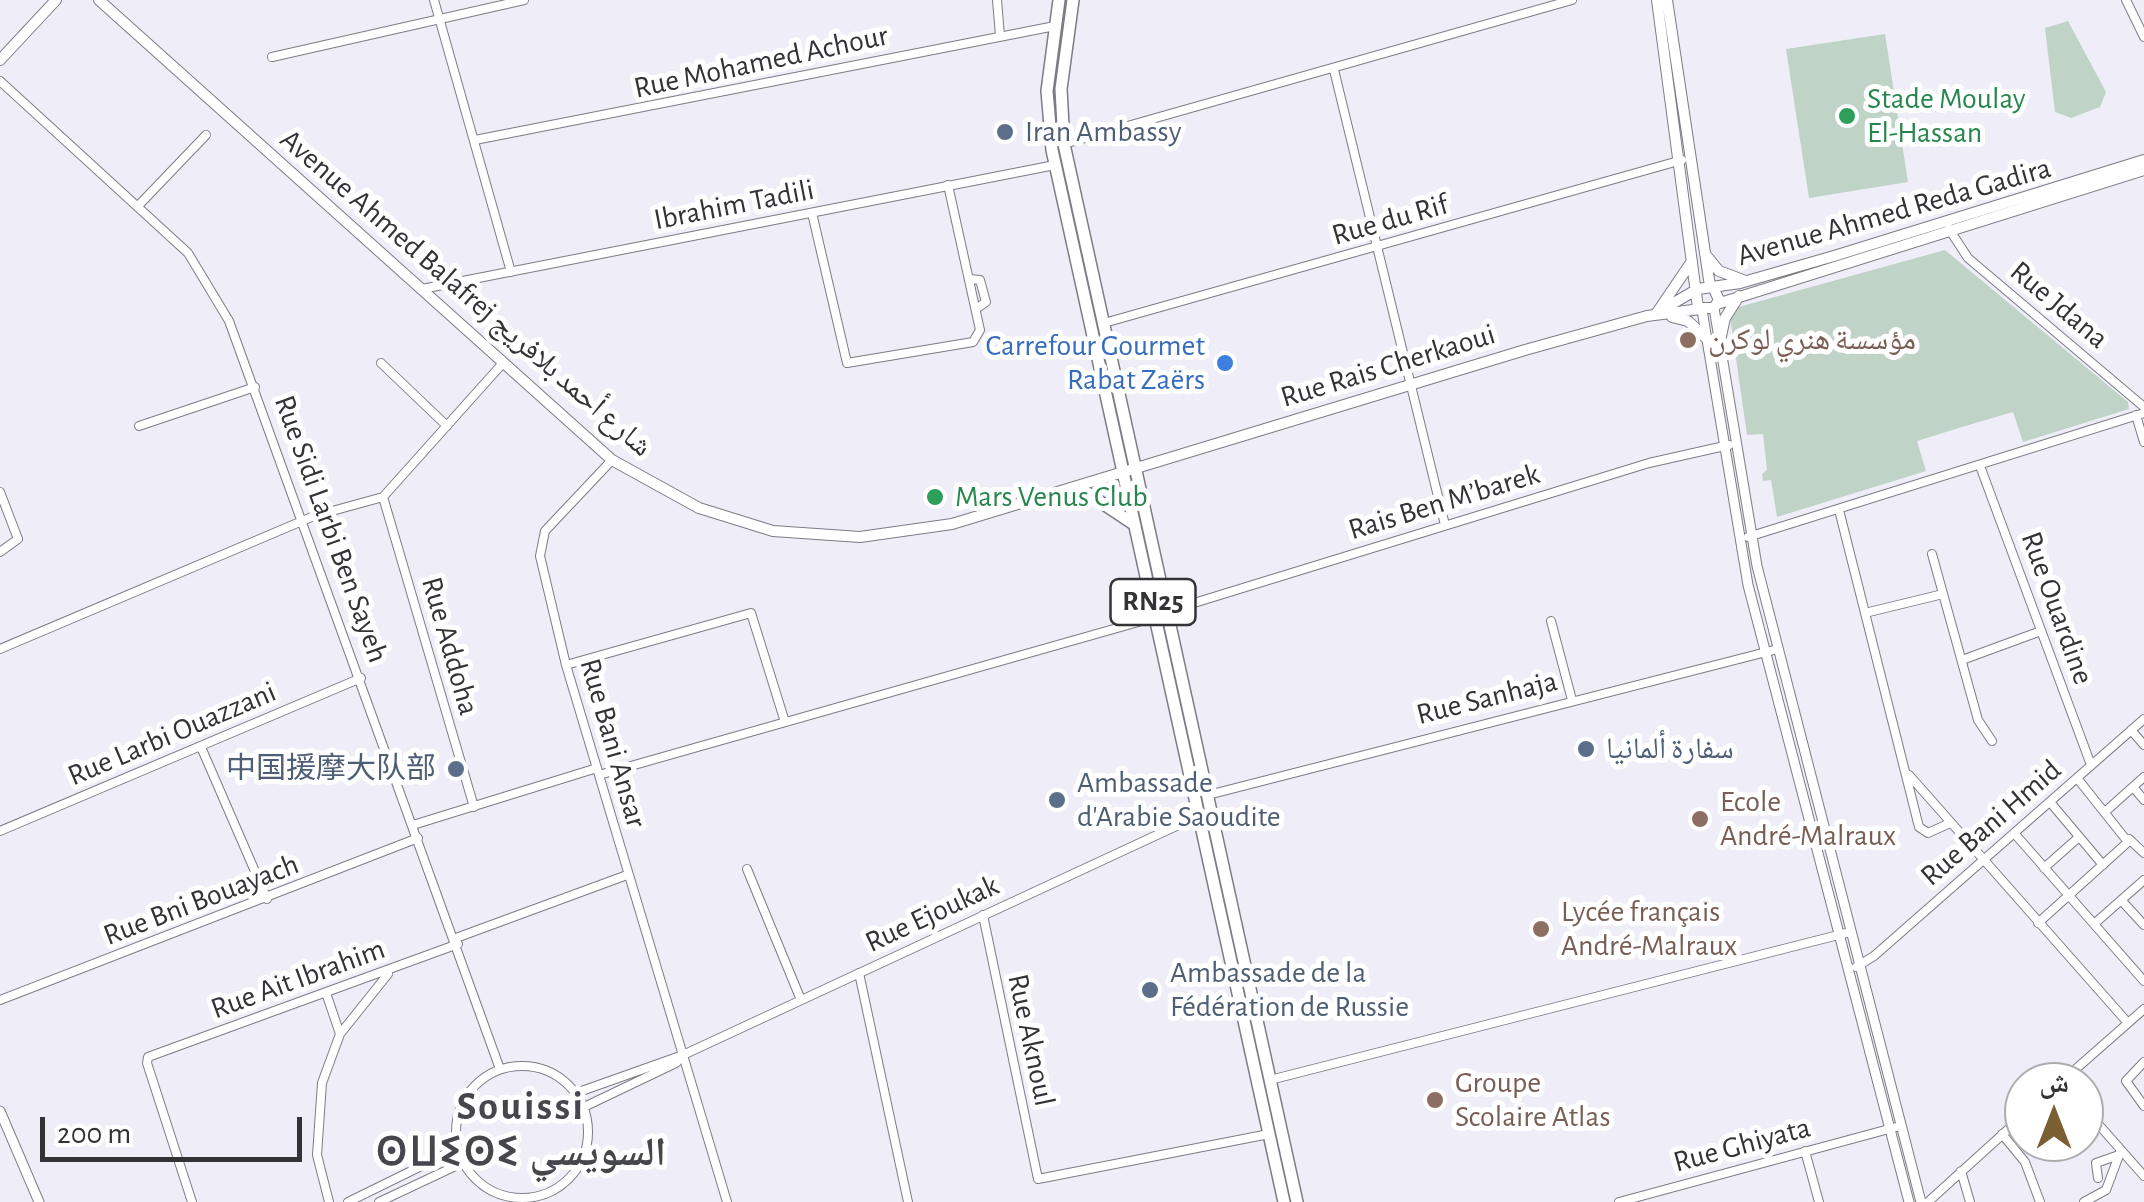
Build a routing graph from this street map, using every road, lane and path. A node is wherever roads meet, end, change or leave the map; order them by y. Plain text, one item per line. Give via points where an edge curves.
1 (56, 0) edge
2 (98, 0) edge
3 (434, 0) edge
4 (524, 0) edge
5 (998, 0) edge
6 (1059, 0) edge
7 (1073, 0) edge
8 (1572, 0) edge
9 (1657, 0) edge
10 (1668, 0) edge
11 (2126, 0) edge
12 (439, 16) junction
13 (1055, 26) junction
14 (1000, 36) junction
15 (2144, 37) edge
16 (272, 57) dead end
17 (0, 60) edge
18 (1334, 70) junction
19 (0, 81) edge
20 (206, 135) dead end
21 (475, 140) junction
22 (1064, 144) junction
23 (1684, 160) junction
24 (2144, 160) edge
25 (1055, 165) junction
26 (2144, 170) edge
27 (948, 186) junction
28 (138, 206) junction
29 (812, 212) junction
30 (1949, 228) junction
31 (1378, 248) junction
32 (1704, 252) junction
33 (1693, 259) junction
34 (511, 272) junction
35 (1749, 280) junction
36 (1705, 288) junction
37 (420, 289) junction
38 (1740, 295) junction
39 (1708, 308) junction
40 (1656, 314) junction
41 (1104, 323) junction
42 (1705, 337) junction
43 (1718, 345) junction
44 (503, 363) junction
45 (380, 364) dead end
46 (1410, 385) junction
47 (255, 387) junction
48 (2141, 411) edge
49 (140, 426) dead end
50 (447, 426) junction
51 (2144, 442) edge
52 (1735, 444) junction
53 (1723, 446) junction
54 (612, 460) junction
55 (1980, 466) junction
56 (1130, 471) junction
57 (1078, 487) junction
58 (0, 492) edge
59 (384, 497) junction
60 (1839, 510) junction
61 (304, 520) junction
62 (1135, 524) junction
63 (1445, 525) junction
64 (1750, 536) junction
65 (1738, 540) junction
66 (0, 552) edge
67 (1932, 554) dead end
68 (1943, 594) junction
69 (1162, 614) junction
70 (1866, 614) junction
71 (1551, 621) dead end
72 (2041, 630) junction
73 (1778, 649) junction
74 (0, 650) edge
75 (1766, 652) junction
76 (1962, 660) junction
77 (566, 665) junction
78 (361, 678) junction
79 (1572, 700) junction
80 (2144, 719) edge
81 (784, 722) junction
82 (2131, 730) junction
83 (1992, 741) dead end
84 (2144, 745) edge
85 (201, 747) junction
86 (2092, 766) junction
87 (598, 772) junction
88 (1906, 772) junction
89 (2144, 777) edge
90 (2077, 778) junction
91 (2133, 788) junction
92 (1208, 795) junction
93 (2144, 800) edge
94 (2050, 802) junction
95 (474, 807) junction
96 (2106, 811) junction
97 (1200, 815) junction
98 (1950, 823) junction
99 (413, 825) junction
100 (0, 832) edge
101 (2014, 833) junction
102 (2079, 837) junction
103 (418, 838) junction
104 (2129, 840) junction
105 (2144, 852) edge
106 (1983, 860) junction
107 (2103, 865) junction
108 (2044, 868) junction
109 (746, 869) dead end
110 (627, 875) junction
111 (2144, 880) edge
112 (2069, 896) junction
113 (267, 899) junction
114 (2121, 900) junction
115 (983, 916) junction
116 (2038, 923) junction
117 (2094, 924) junction
118 (2144, 925) edge
119 (1850, 932) junction
120 (1838, 935) junction
121 (457, 941) junction
122 (1863, 963) junction
123 (1847, 969) junction
124 (390, 970) junction
125 (860, 973) junction
126 (2144, 981) edge
127 (326, 993) junction
128 (0, 1000) edge
129 (801, 1000) junction
130 (2142, 1013) edge
131 (2128, 1023) junction
132 (340, 1034) junction
133 (684, 1057) junction
134 (2084, 1062) edge
135 (2144, 1062) edge
136 (500, 1070) junction
137 (1270, 1080) junction
138 (576, 1093) junction
139 (2144, 1106) edge
140 (584, 1107) junction
141 (0, 1112) edge
142 (1900, 1126) junction
143 (1883, 1130) junction
144 (2104, 1132) edge
145 (4, 1134) edge
146 (1269, 1134) junction
147 (2002, 1134) joint
148 (456, 1149) junction
149 (1805, 1152) junction
150 (2120, 1152) junction
151 (462, 1163) junction
152 (1961, 1171) junction
153 (2144, 1176) edge
154 (2098, 1178) dead end
155 (547, 1199) edge
156 (1927, 1201) edge
157 (40, 1202) edge
158 (192, 1202) edge
159 (329, 1202) edge
160 (348, 1202) edge
161 (379, 1202) edge
162 (728, 1202) edge
163 (908, 1202) edge
164 (1284, 1202) edge
165 (1297, 1202) edge
166 (1619, 1202) edge
167 (1820, 1202) edge
168 (1909, 1202) edge
169 (1970, 1202) edge
170 (2040, 1202) edge
171 (2084, 1202) edge

1 - 17 main road
2 - 37 main road, Avenue Ahmed Balafrej شارع أحمد بلافريج
3 - 12 street
4 - 12 street
5 - 14 street
6 - 13 main road, RN25
7 - 22 main road, RN25 via 1061,89
8 - 18 street
9 - 23 main road
10 - 23 main road
11 - 15 street
12 - 16 street via 380,36
12 - 21 street
13 - 14 street, Rue Mohamed Achour
13 - 25 main road, RN25 via 1047,106
14 - 21 street, Rue Mohamed Achour
18 - 22 street
18 - 31 street
19 - 28 street, Rue Sidi Larbi Ben Sayeh
20 - 28 street
21 - 34 street
22 - 41 main road, RN25
23 - 31 street, Rue du Rif
23 - 32 main road
23 - 33 main road
24 - 30 main road, Avenue Ahmed Reda Gadira
25 - 27 street, Ibrahim Tadili
25 - 56 main road, RN25
26 - 30 main road, Avenue Ahmed Reda Gadira
27 - 29 street, Ibrahim Tadili
27 - 29 street via 976,309 976,340 849,364
28 - 47 street, Rue Sidi Larbi Ben Sayeh via 205,276
29 - 34 street, Ibrahim Tadili
30 - 35 main road, Avenue Ahmed Reda Gadira
30 - 38 main road, Avenue Ahmed Reda Gadira
30 - 48 street, Rue Jdana via 1968,258
31 - 41 street, Rue du Rif
31 - 46 street
32 - 35 main road via 1720,271
32 - 36 main road
33 - 36 main road
33 - 40 main road
34 - 37 street, Ibrahim Tadili
35 - 36 main road, Avenue Ahmed Reda Gadira
36 - 39 main road
36 - 39 main road via 1694,300
36 - 40 main road
37 - 44 main road, Avenue Ahmed Balafrej شارع أحمد بلافريج
38 - 39 main road, Avenue Ahmed Reda Gadira
38 - 43 main road
39 - 40 main road
39 - 42 street
39 - 43 street
40 - 42 main road via 1688,322
40 - 46 main road, Rue Rais Cherkaoui
41 - 56 main road, RN25
42 - 53 street
43 - 52 street
44 - 50 street
44 - 54 main road, Avenue Ahmed Balafrej شارع أحمد بلافريج
45 - 50 street
46 - 56 main road, Rue Rais Cherkaoui
46 - 63 street
47 - 49 street
47 - 61 street, Rue Sidi Larbi Ben Sayeh
48 - 51 street
48 - 55 street
50 - 59 street
52 - 53 street, Rais Ben M’barek
52 - 64 street
53 - 63 street, Rais Ben M’barek
53 - 65 street
54 - 57 main road, Avenue Ahmed Balafrej شارع أحمد بلافريج via 714,514 824,537 913,532
54 - 77 street, Rue Bani Ansar via 541,542
55 - 60 street
55 - 72 street, Rue Ouardine
56 - 57 main road, Avenue Ahmed Balafrej شارع أحمد بلافريج
56 - 62 main road, RN25
56 - 69 main road, RN25
57 - 62 main road
58 - 66 street via 18,539
59 - 61 street
59 - 95 street, Rue Addoha
60 - 64 street
60 - 70 street
61 - 74 street
61 - 78 street, Rue Sidi Larbi Ben Sayeh
62 - 69 main road, RN25
63 - 69 street, Rais Ben M’barek
64 - 65 street
64 - 73 street
65 - 75 street
67 - 68 street
68 - 70 street
68 - 76 street
69 - 81 street, Rais Ben M’barek
69 - 92 main road, RN25
69 - 97 main road, RN25
70 - 88 street
71 - 79 street
72 - 76 street
72 - 86 street, Rue Ouardine
73 - 75 street, Rue Sanhaja
73 - 119 street
75 - 79 street, Rue Sanhaja
75 - 120 street
76 - 83 street via 1978,720
77 - 81 street via 749,612
77 - 87 street, Rue Bani Ansar
78 - 85 street, Rue Larbi Ouazzani
78 - 99 street, Rue Sidi Larbi Ben Sayeh
79 - 92 street, Rue Sanhaja
80 - 82 street, Rue Bani Hmid
81 - 87 street, Rais Ben M’barek
82 - 84 street
82 - 86 street, Rue Bani Hmid
85 - 100 street, Rue Larbi Ouazzani
85 - 113 street
86 - 90 street, Rue Bani Hmid
87 - 95 street
87 - 110 street, Rue Bani Ansar
88 - 98 street
88 - 98 street via 1921,831
89 - 91 street
90 - 94 street, Rue Bani Hmid
90 - 96 street
91 - 93 street
91 - 96 street
92 - 137 main road, RN25
94 - 101 street, Rue Bani Hmid
94 - 102 street
95 - 99 street
96 - 104 street
97 - 115 street, Rue Ejoukak
97 - 146 main road, RN25
98 - 106 street
99 - 103 street, Rue Sidi Larbi Ben Sayeh
101 - 106 street, Rue Bani Hmid
101 - 108 street
102 - 107 street
102 - 108 street
103 - 113 street, Rue Bni Bouayach
103 - 121 street, Rue Sidi Larbi Ben Sayeh
104 - 105 street
104 - 107 street
106 - 116 street
106 - 122 street, Rue Bani Hmid
107 - 112 street
108 - 112 street
109 - 129 street
110 - 121 street, Rue Ait Ibrahim
110 - 133 street, Rue Bani Ansar
111 - 114 street
112 - 116 street
112 - 117 street
113 - 128 street, Rue Bni Bouayach
114 - 117 street
114 - 118 street
115 - 125 street, Rue Ejoukak
115 - 146 street, Rue Aknoul via 1035,1173 1046,1180
116 - 131 street
117 - 126 street
119 - 120 street
119 - 122 street
120 - 123 street
120 - 137 street
121 - 124 street, Rue Ait Ibrahim
121 - 136 street, Rue Sidi Larbi Ben Sayeh
122 - 123 street
122 - 142 street
123 - 143 street
124 - 127 street, Rue Ait Ibrahim
124 - 132 street
125 - 129 street, Rue Ejoukak
125 - 163 street
127 - 132 street
127 - 158 street, Rue Ait Ibrahim via 152,1054 146,1063
129 - 133 street, Rue Ejoukak
130 - 131 street
131 - 134 street
132 - 159 street via 322,1084 316,1130
133 - 138 street, Rue Ejoukak
133 - 140 street, Rue Ejoukak
133 - 162 street, Rue Bani Ansar
135 - 139 street via 2126,1084
136 - 138 street via 532,1066
136 - 148 street via 468,1094 455,1128
137 - 165 main road, RN25
138 - 140 street
140 - 155 street via 586,1151 577,1171
141 - 145 street
142 - 143 street, Rue Ghiyata
142 - 156 street
143 - 149 street, Rue Ghiyata
143 - 168 street
144 - 150 street
145 - 157 street
146 - 164 main road, RN25
147 - 152 street
147 - 170 street via 2025,1162
148 - 151 street
148 - 160 street
149 - 166 street, Rue Ghiyata
149 - 167 street
150 - 153 street
150 - 154 street via 2096,1163
150 - 171 street via 2106,1190
151 - 155 street via 494,1193
151 - 161 street
152 - 156 street
152 - 169 street

